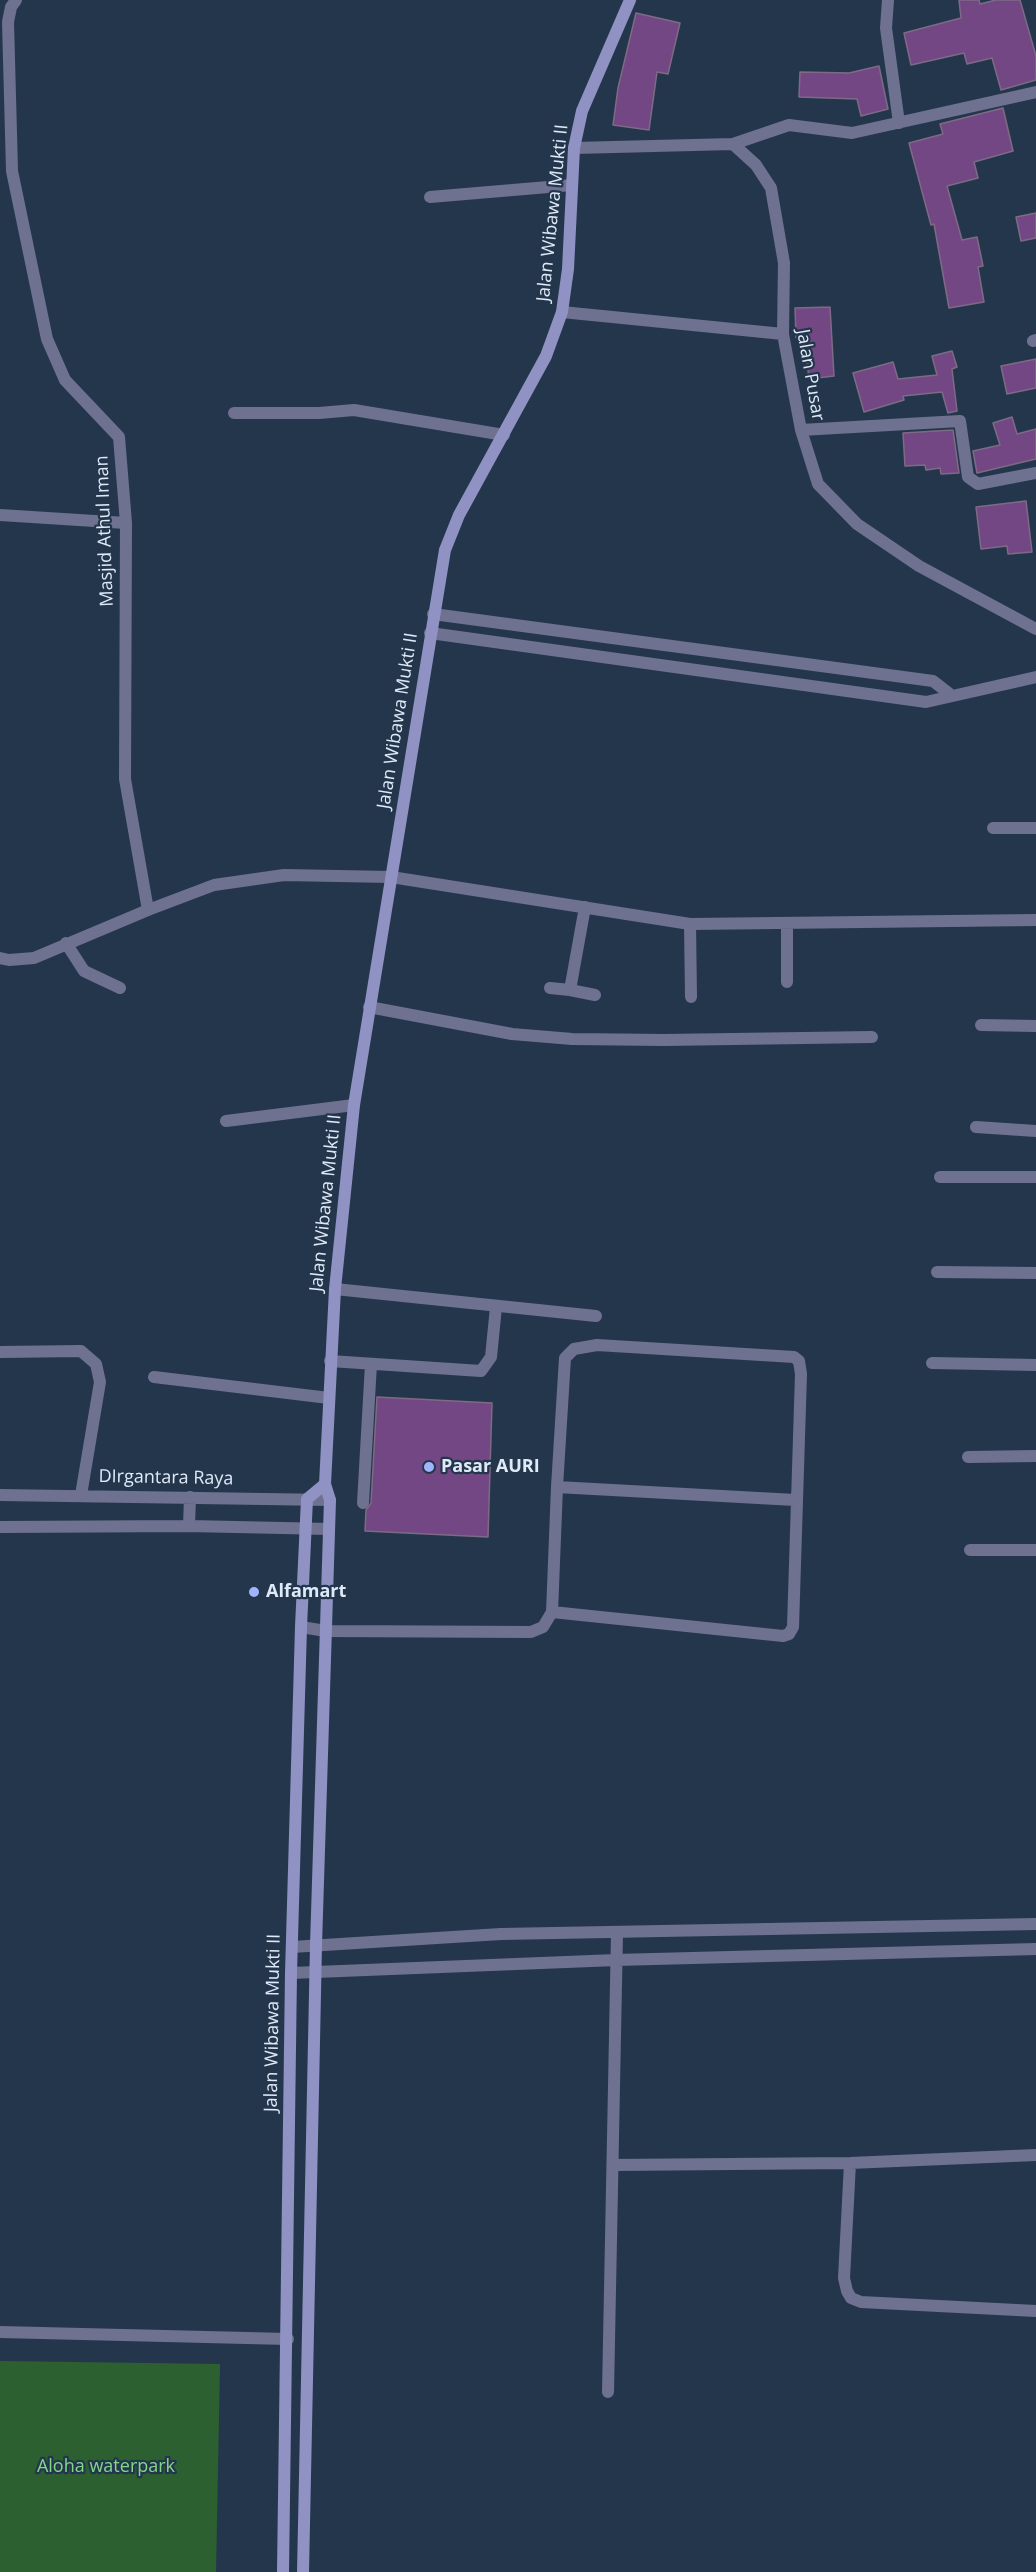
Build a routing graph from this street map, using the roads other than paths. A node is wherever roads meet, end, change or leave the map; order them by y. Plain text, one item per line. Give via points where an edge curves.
1 (16, 0) edge
2 (630, 0) edge
3 (888, 0) edge
4 (4, 22) edge
5 (1036, 92) edge
6 (898, 123) junction
7 (733, 144) junction
8 (574, 148) junction
9 (572, 184) junction
10 (430, 197) dead end
11 (562, 312) junction
12 (783, 334) junction
13 (234, 413) dead end
14 (801, 430) junction
15 (504, 435) junction
16 (1036, 473) edge
17 (0, 515) edge
18 (126, 523) junction
19 (433, 614) junction
20 (1036, 629) edge
21 (430, 633) junction
22 (686, 646) junction
23 (684, 668) junction
24 (900, 677) junction
25 (1036, 677) edge
26 (951, 695) junction
27 (898, 698) junction
28 (993, 828) dead end
29 (1036, 828) edge
30 (391, 877) junction
31 (585, 907) junction
32 (148, 910) junction
33 (1036, 920) edge
34 (690, 924) junction
35 (787, 924) junction
36 (66, 943) junction
37 (0, 958) edge
38 (787, 982) dead end
39 (120, 988) dead end
40 (550, 988) dead end
41 (570, 990) junction
42 (595, 995) dead end
43 (690, 997) dead end
44 (369, 1007) junction
45 (981, 1025) dead end
46 (1036, 1026) edge
47 (872, 1037) dead end
48 (354, 1105) junction
49 (226, 1121) dead end
50 (975, 1127) dead end
51 (1036, 1131) edge
52 (940, 1177) dead end
53 (1036, 1177) edge
54 (938, 1272) dead end
55 (1036, 1273) edge
56 (335, 1290) junction
57 (496, 1307) junction
58 (596, 1316) dead end
59 (0, 1352) edge
60 (330, 1361) junction
61 (932, 1363) dead end
62 (371, 1364) junction
63 (1036, 1365) edge
64 (154, 1377) dead end
65 (329, 1398) junction
66 (1036, 1456) edge
67 (968, 1457) dead end
68 (325, 1484) junction
69 (557, 1486) junction
70 (0, 1495) edge
71 (81, 1495) junction
72 (190, 1497) junction
73 (307, 1499) junction
74 (330, 1500) junction
75 (795, 1500) junction
76 (363, 1503) dead end
77 (189, 1526) junction
78 (0, 1527) edge
79 (305, 1528) junction
80 (329, 1528) junction
81 (970, 1550) dead end
82 (1036, 1550) edge
83 (552, 1612) junction
84 (301, 1627) junction
85 (326, 1630) junction
86 (1035, 1925) edge
87 (616, 1933) junction
88 (316, 1945) junction
89 (292, 1947) junction
90 (1036, 1949) edge
91 (616, 1960) junction
92 (317, 1972) junction
93 (291, 1973) junction
94 (1036, 2155) edge
95 (850, 2163) junction
96 (613, 2165) junction
97 (1036, 2311) edge
98 (0, 2332) edge
99 (288, 2339) junction
100 (608, 2392) dead end
101 (283, 2572) edge
102 (303, 2572) edge

1 - 4 street, Masjid Athul Iman
2 - 8 main road, Jalan Wibawa Mukti II via 582,111
3 - 6 street via 886,28
4 - 18 street, Masjid Athul Iman via 12,171 47,339 65,380 119,437
5 - 6 street
6 - 7 street via 852,134 789,124
7 - 8 street
7 - 12 street, Jalan Pusar via 756,165 771,188 784,263
8 - 9 main road, Jalan Wibawa Mukti II
9 - 10 street
9 - 11 main road, Jalan Wibawa Mukti II
11 - 12 street
11 - 15 main road, Jalan Wibawa Mukti II via 546,356
12 - 14 street, Jalan Pusar
13 - 15 street via 354,410
14 - 16 street via 960,421 968,477 978,484
14 - 20 street, Jalan Pusar via 818,484 857,524 919,566
15 - 19 main road, Jalan Wibawa Mukti II via 459,515 445,550
17 - 18 street
18 - 32 street, Masjid Athul Iman via 125,778
19 - 21 main road, Jalan Wibawa Mukti II
19 - 22 street
21 - 23 street
21 - 30 main road, Jalan Wibawa Mukti II
22 - 23 street
22 - 24 street
23 - 27 street
24 - 26 street via 933,681
24 - 27 street
25 - 26 street
26 - 27 street via 926,702
28 - 29 street
30 - 31 street
30 - 32 street via 284,875 214,885
30 - 44 main road, Jalan Wibawa Mukti II
31 - 34 street
31 - 41 street
32 - 36 street
33 - 35 street
34 - 35 street
34 - 43 street
35 - 38 street
36 - 37 street via 34,958
36 - 39 street via 84,971
40 - 41 street
41 - 42 street
44 - 47 street via 512,1034 572,1039
44 - 48 main road, Jalan Wibawa Mukti II
45 - 46 street
48 - 49 street
48 - 56 main road, Jalan Wibawa Mukti II
50 - 51 street
52 - 53 street
54 - 55 street
56 - 57 street
56 - 60 main road, Jalan Wibawa Mukti II
57 - 58 street
57 - 62 street via 491,1357 481,1371
59 - 71 street via 81,1351 96,1364 100,1382
60 - 62 street
60 - 65 main road, Jalan Wibawa Mukti II
61 - 63 street
62 - 76 street
64 - 65 street
65 - 68 main road, Jalan Wibawa Mukti II
66 - 67 street
68 - 73 main road
68 - 74 main road, Jalan Wibawa Mukti II
69 - 75 street
69 - 75 street via 566,1358 574,1348 597,1345 799,1361
69 - 83 street
70 - 71 street, DIrgantara Raya
71 - 72 street, DIrgantara Raya
72 - 73 street, DIrgantara Raya
72 - 77 street
73 - 74 street, DIrgantara Raya
73 - 79 main road, Jalan Wibawa Mukti II
74 - 80 main road, Jalan Wibawa Mukti II
75 - 83 street via 793,1627 789,1634
77 - 78 street
77 - 79 street
79 - 80 street
79 - 84 main road, Jalan Wibawa Mukti II
80 - 85 main road, Jalan Wibawa Mukti II
81 - 82 street
83 - 85 street via 543,1628 531,1632
84 - 85 street
84 - 89 main road, Jalan Wibawa Mukti II
85 - 88 main road, Jalan Wibawa Mukti II
86 - 87 street
87 - 88 street via 501,1934
87 - 91 street
88 - 89 street
88 - 92 main road, Jalan Wibawa Mukti II
89 - 93 main road, Jalan Wibawa Mukti II
90 - 91 street
91 - 92 street
91 - 96 street
92 - 93 street
92 - 102 main road, Jalan Wibawa Mukti II
93 - 99 main road, Jalan Wibawa Mukti II
94 - 95 street
95 - 96 street
95 - 97 street via 844,2278 851,2298 861,2302
96 - 100 street
98 - 99 street
99 - 101 main road, Jalan Wibawa Mukti II

